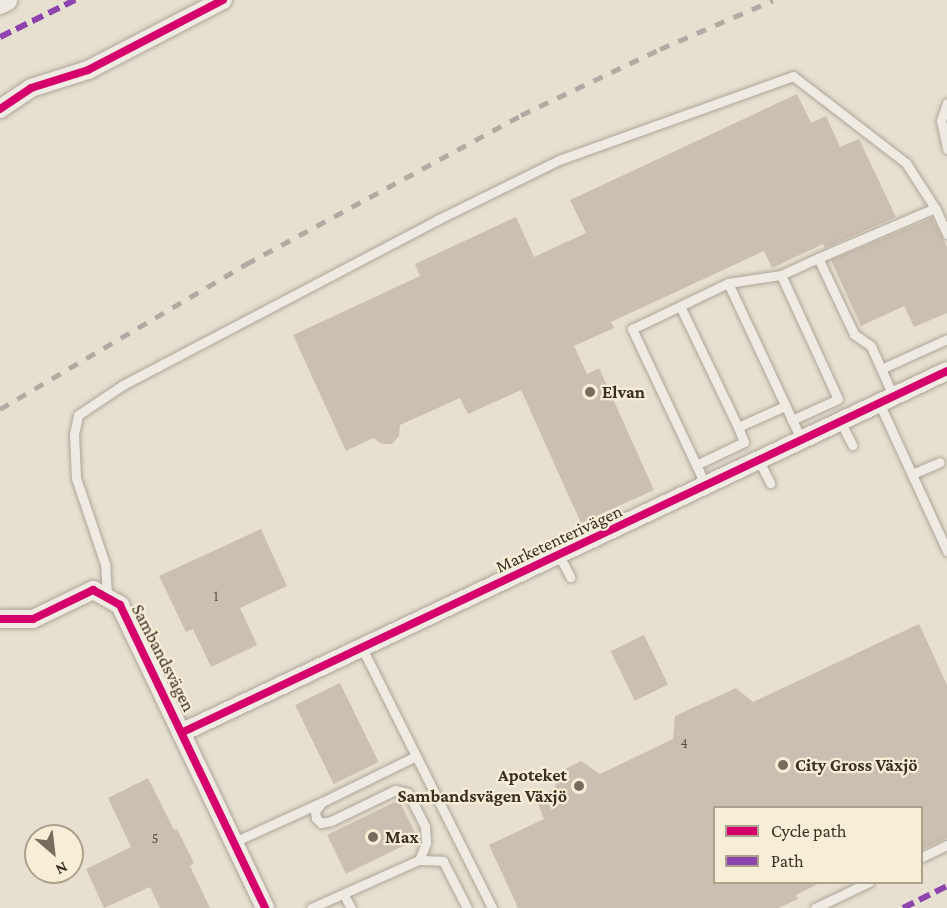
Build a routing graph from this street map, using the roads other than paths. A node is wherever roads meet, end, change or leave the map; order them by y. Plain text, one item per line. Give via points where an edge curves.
1 (6, 0) edge
2 (223, 0) edge
3 (0, 3) edge
4 (947, 103) edge
5 (0, 109) edge
6 (947, 149) edge
7 (935, 208) junction
8 (947, 234) edge
9 (818, 258) junction
10 (781, 275) junction
11 (728, 284) junction
12 (680, 306) junction
13 (947, 339) edge
14 (881, 369) junction
15 (947, 371) edge
16 (887, 401) junction
17 (785, 406) junction
18 (792, 420) junction
19 (841, 423) junction
20 (738, 427) junction
21 (802, 441) junction
22 (852, 445) dead end
23 (759, 461) junction
24 (940, 462) dead end
25 (696, 465) junction
26 (912, 474) junction
27 (770, 483) dead end
28 (706, 486) junction
29 (947, 551) edge
30 (559, 555) junction
31 (570, 578) dead end
32 (107, 597) junction
33 (0, 620) edge
34 (362, 648) junction
35 (183, 732) junction
36 (416, 756) junction
37 (322, 802) junction
38 (234, 842) junction
39 (947, 845) edge
40 (923, 856) edge
41 (419, 860) junction
42 (865, 884) edge
43 (344, 895) junction
44 (265, 908) edge
45 (310, 908) edge
46 (351, 908) edge
47 (467, 908) edge
48 (492, 908) edge
49 (815, 908) edge

1 - 3 street
2 - 5 street via 88,69 31,88
4 - 6 lane via 940,120
7 - 8 lane
7 - 9 lane
7 - 32 lane via 906,163 793,76 559,160 123,385 78,415 74,434 76,478 105,564
9 - 10 lane
9 - 14 lane via 854,334 871,346
10 - 11 lane
10 - 18 lane via 838,399
11 - 12 lane
11 - 17 lane
12 - 20 lane
12 - 25 lane via 632,329
13 - 14 lane
14 - 16 lane
15 - 16 street, Marketenterivägen
16 - 19 street, Marketenterivägen
16 - 26 lane
17 - 18 lane
17 - 20 lane
18 - 21 lane
19 - 21 street, Marketenterivägen
19 - 22 lane
20 - 25 lane via 744,442
21 - 23 street, Marketenterivägen
23 - 27 lane
23 - 28 street, Marketenterivägen
24 - 26 lane
25 - 28 lane
26 - 29 lane
28 - 30 street, Marketenterivägen
30 - 31 lane
30 - 34 street, Marketenterivägen
32 - 33 street, Sambandsvägen via 93,590 33,620
32 - 35 street, Sambandsvägen via 120,605
34 - 35 street, Marketenterivägen
34 - 36 lane
35 - 38 street, Sambandsvägen
36 - 37 lane
36 - 48 lane
37 - 38 lane
37 - 41 lane via 315,811 321,823 395,790 408,793 425,827 426,843
38 - 44 street, Sambandsvägen
39 - 40 lane
41 - 43 lane
41 - 47 lane via 443,861
42 - 49 lane
43 - 45 lane
43 - 46 lane

